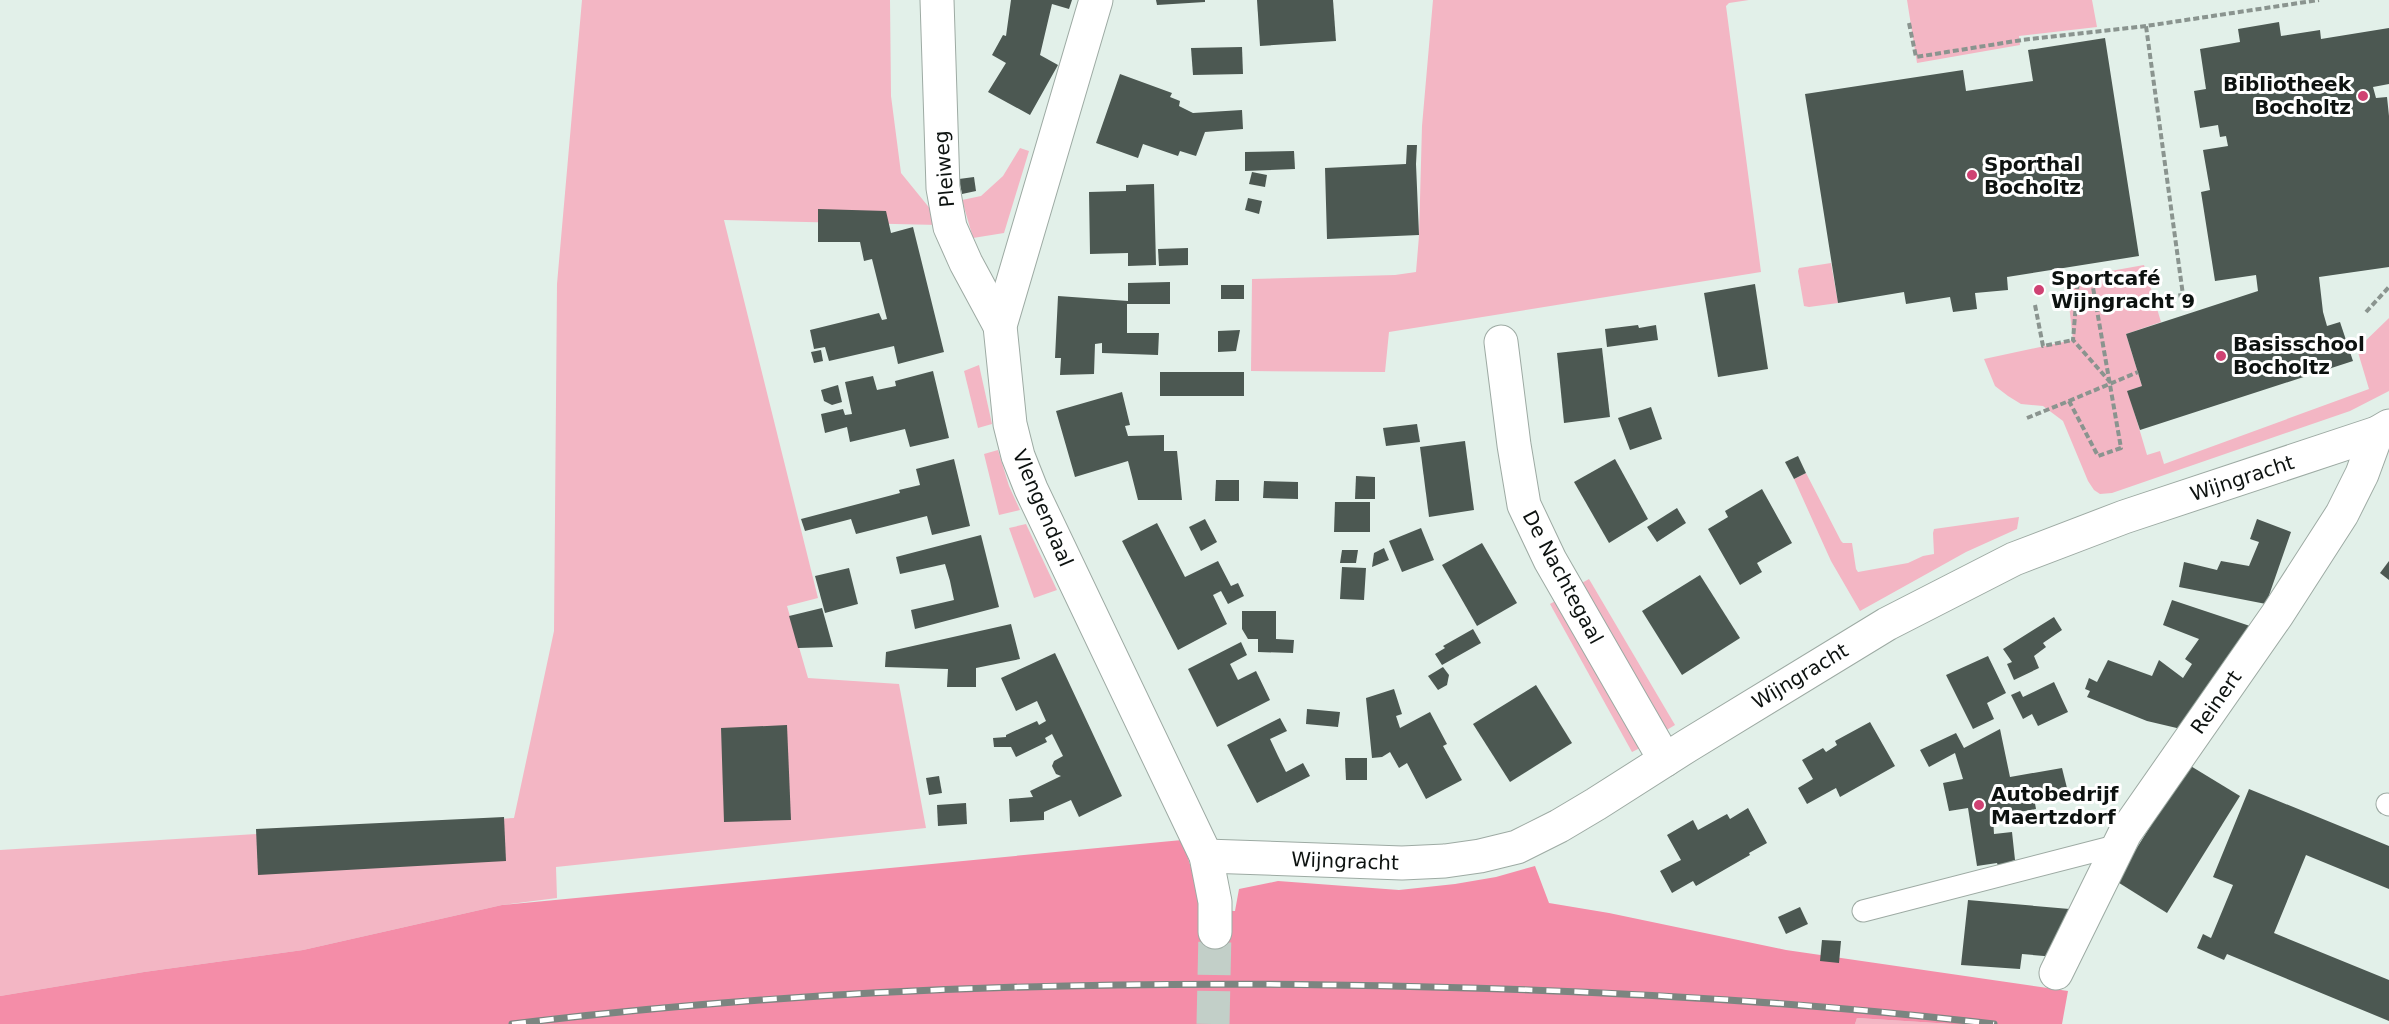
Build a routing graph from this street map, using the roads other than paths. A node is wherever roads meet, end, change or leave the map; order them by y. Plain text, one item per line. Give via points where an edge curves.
1 (937, 0) edge
2 (1096, 0) edge
3 (999, 326) junction
4 (1501, 342) dead end
5 (2383, 429) edge
6 (1665, 760) junction
7 (2119, 845) junction
8 (1206, 856) junction
9 (1863, 911) dead end
10 (1215, 932) tunnel mouth
11 (2056, 973) dead end

1 - 3 street, Pleiweg via 943,188 950,227
2 - 3 street, Vlengendaal
3 - 8 street, Vlengendaal via 1010,424 1030,489
4 - 6 street, De Nachtegaal via 1524,505 1550,560
5 - 6 street, Wijngracht via 2124,517 2014,559 1870,634
5 - 7 street, Reinert via 2342,514
6 - 8 street, Wijngracht via 1559,826 1517,846 1480,856 1402,863
7 - 9 lane
7 - 11 street, Reinert
8 - 10 street, Vlengendaal via 1215,902

